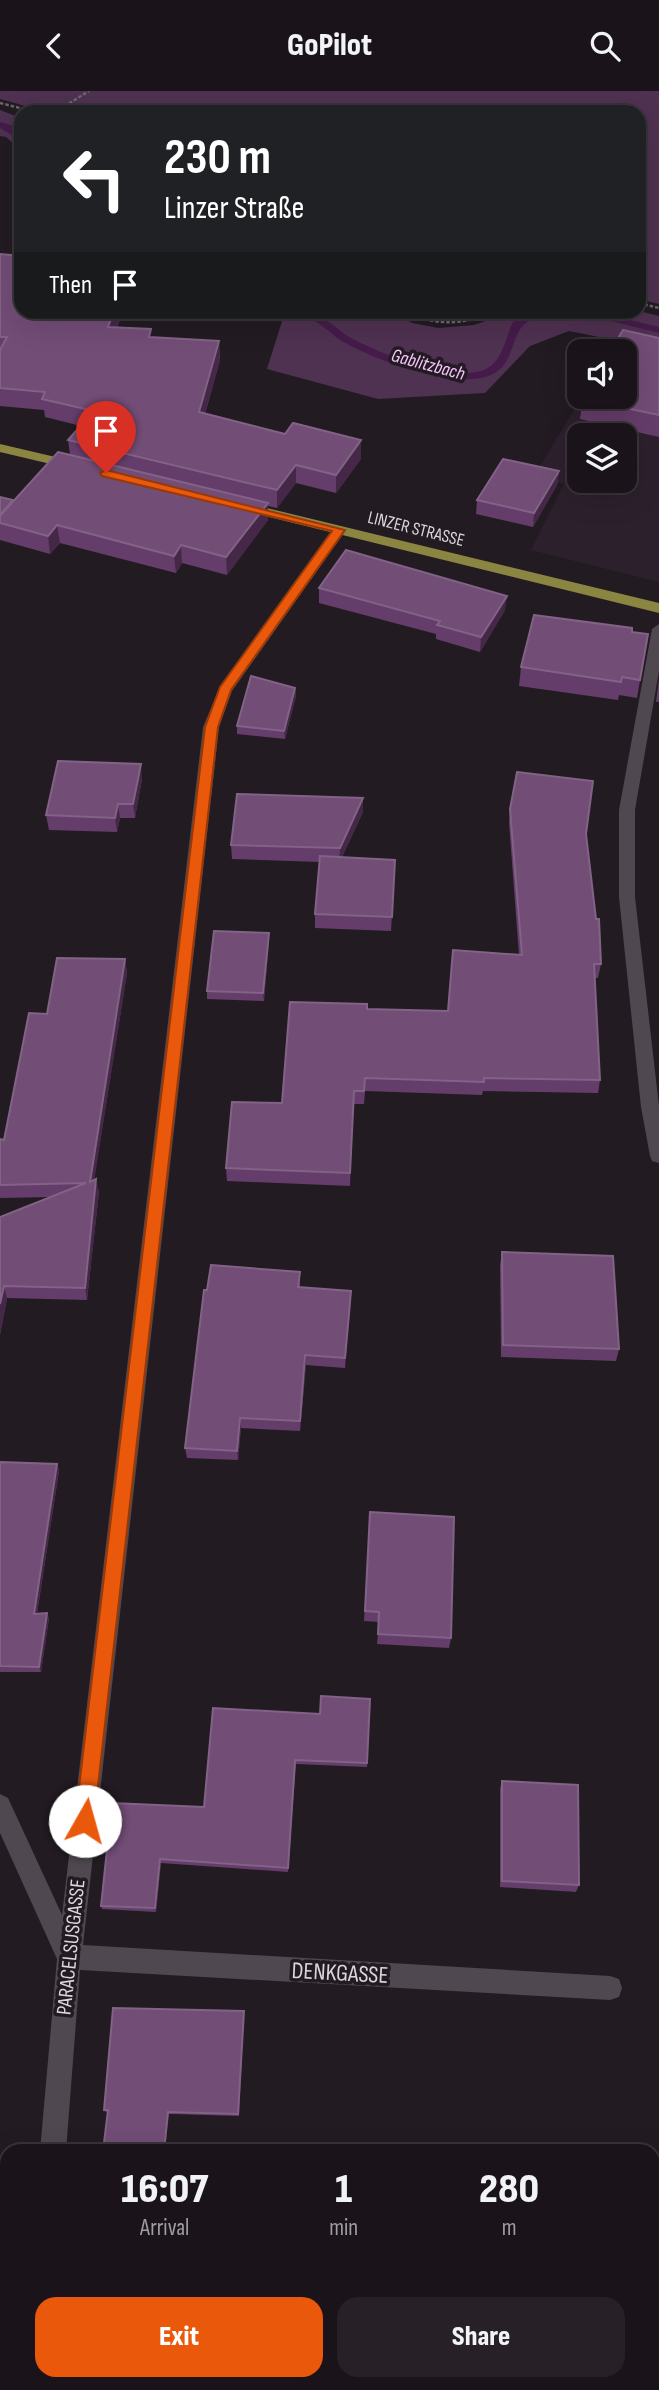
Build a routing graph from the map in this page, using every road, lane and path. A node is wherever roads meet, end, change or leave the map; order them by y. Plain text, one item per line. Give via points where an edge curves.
1 (89, 91) edge
2 (66, 105) edge
3 (420, 319) edge
4 (476, 319) edge
5 (0, 448) edge
6 (96, 471) edge
7 (231, 504) edge
8 (339, 530) junction
9 (659, 608) edge
10 (659, 629) edge
11 (659, 1156) edge
12 (0, 1806) edge
13 (69, 1957) junction
14 (611, 1989) dead end
15 (54, 2144) edge

1 - 2 path
3 - 4 path via 447,323
5 - 6 main road
7 - 8 main road, LINZER STRASSE
8 - 9 main road, LINZER STRASSE
8 - 13 street, PARACELSUSGASSE via 225,690 211,727
10 - 11 street via 627,810 627,897
12 - 13 street
13 - 14 street, DENKGASSE
13 - 15 street, PARACELSUSGASSE

